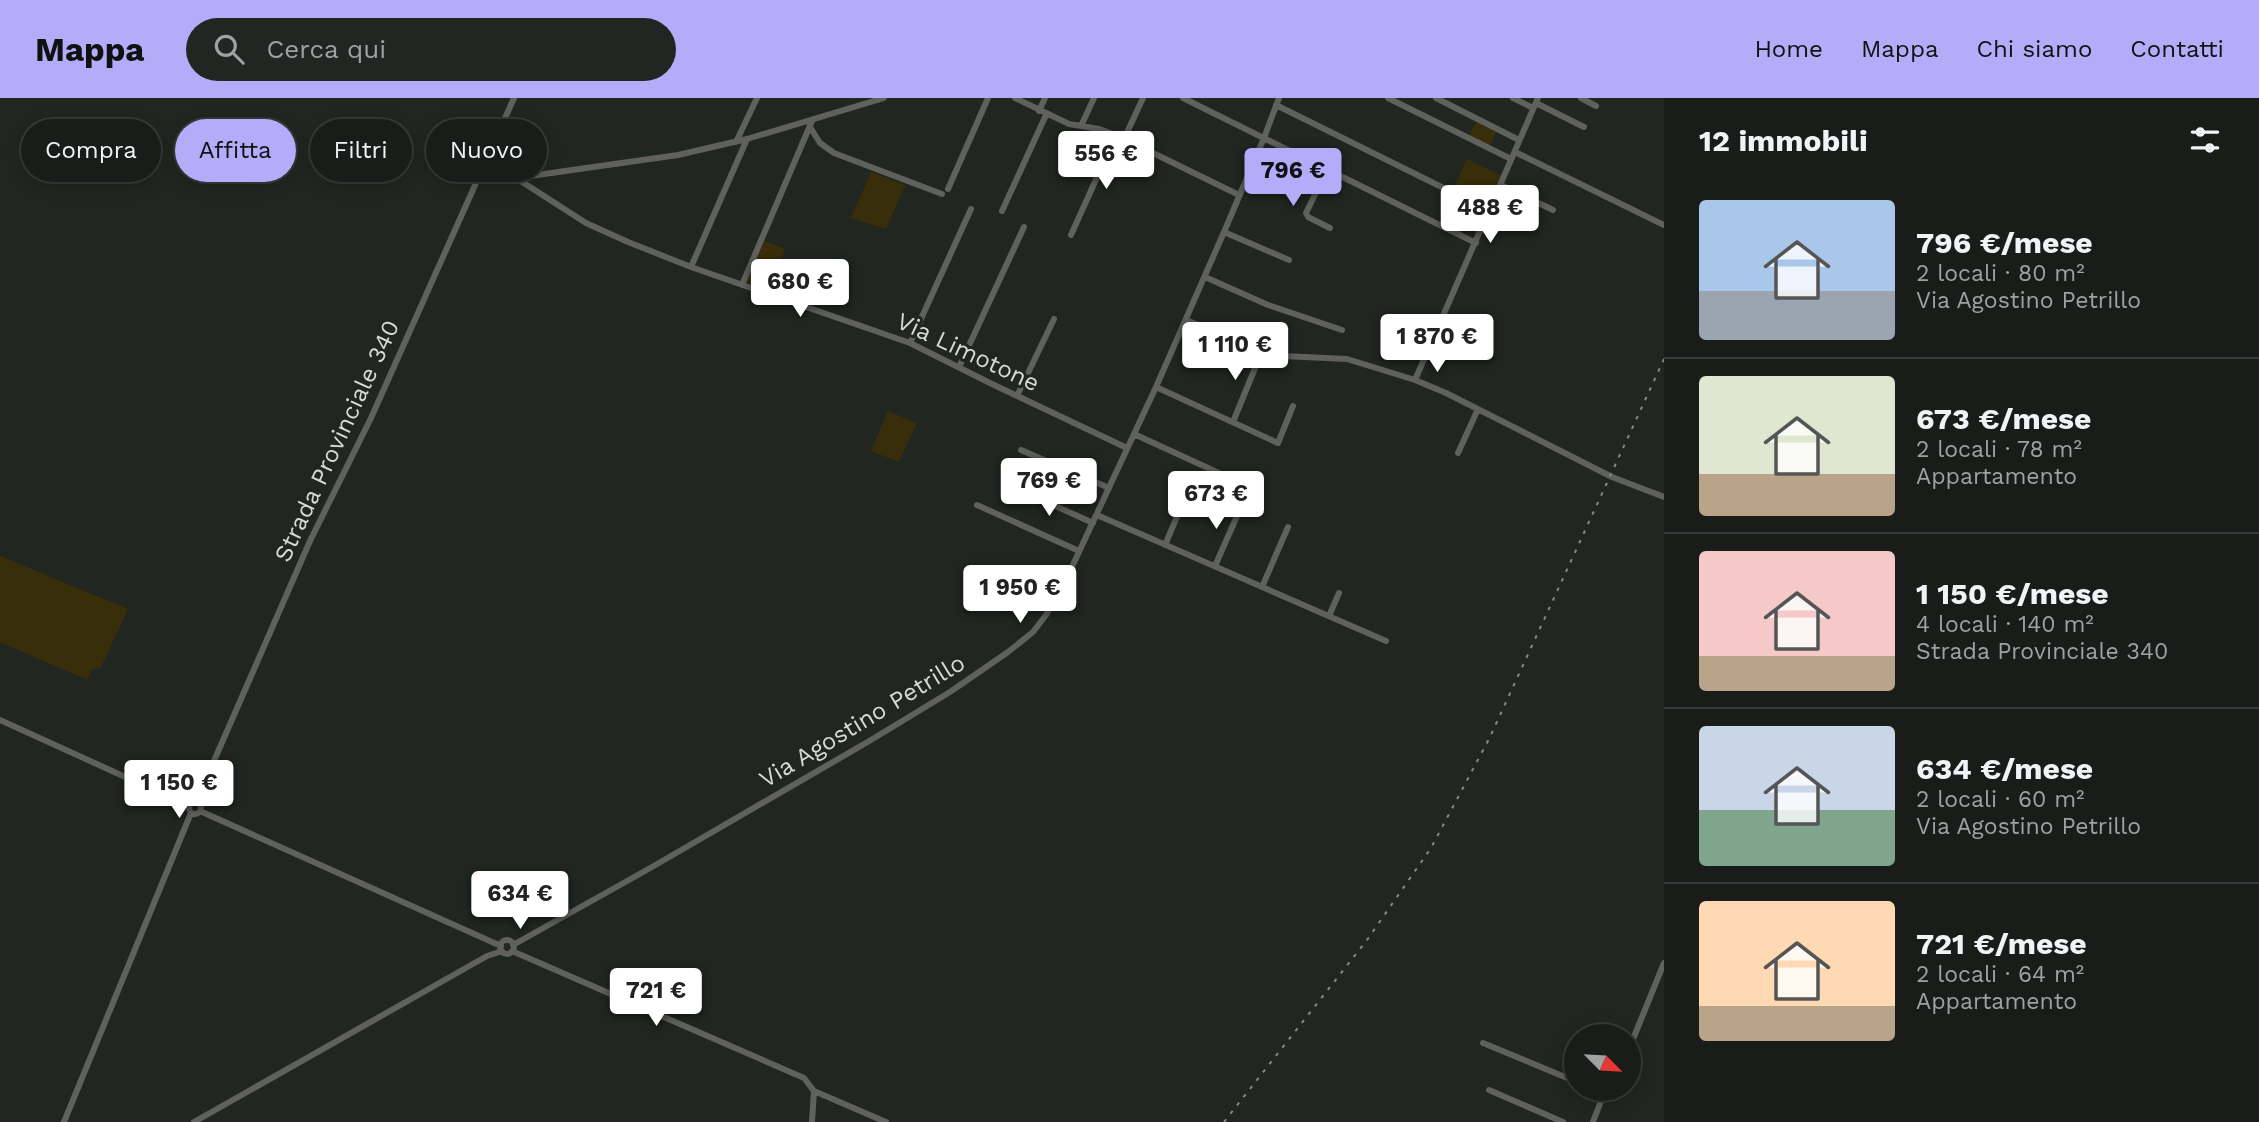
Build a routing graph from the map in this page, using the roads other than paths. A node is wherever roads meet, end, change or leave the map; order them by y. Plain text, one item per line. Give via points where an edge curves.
1 (514, 98) edge
2 (757, 98) edge
3 (883, 98) edge
4 (988, 98) edge
5 (1015, 98) edge
6 (1045, 98) edge
7 (1094, 98) edge
8 (1143, 98) edge
9 (1183, 98) edge
10 (1388, 98) edge
11 (1436, 98) edge
12 (1513, 98) edge
13 (1581, 98) edge
14 (1277, 102) edge
15 (1536, 103) edge
16 (1596, 106) dead end
17 (1042, 113) junction
18 (505, 119) edge
19 (811, 124) junction
20 (1081, 126) junction
21 (1584, 127) dead end
22 (1116, 135) junction
23 (1264, 138) junction
24 (747, 139) junction
25 (1124, 139) junction
26 (1519, 140) junction
27 (736, 142) junction
28 (1515, 152) junction
29 (1511, 159) junction
30 (1327, 170) junction
31 (547, 174) edge
32 (476, 182) edge
33 (522, 182) edge
34 (1500, 185) junction
35 (1239, 195) junction
36 (971, 209) dead end
37 (1553, 210) dead end
38 (1002, 211) dead end
39 (1490, 211) junction
40 (1664, 225) edge
41 (1024, 227) dead end
42 (1330, 228) dead end
43 (1224, 232) junction
44 (1071, 235) dead end
45 (1476, 243) junction
46 (1289, 260) dead end
47 (691, 267) junction
48 (1205, 277) junction
49 (743, 285) junction
50 (1054, 319) dead end
51 (1186, 320) junction
52 (1342, 330) dead end
53 (910, 343) junction
54 (1262, 351) junction
55 (959, 367) junction
56 (1415, 380) junction
57 (1156, 387) junction
58 (1017, 396) junction
59 (1293, 406) dead end
60 (1478, 409) junction
61 (1233, 422) junction
62 (1134, 434) junction
63 (1127, 448) junction
64 (1021, 450) dead end
65 (1458, 453) dead end
66 (1232, 479) dead end
67 (1191, 484) dead end
68 (1016, 488) dead end
69 (1109, 488) junction
70 (1664, 497) edge
71 (977, 505) dead end
72 (1241, 507) dead end
73 (1097, 515) junction
74 (1093, 523) junction
75 (1287, 527) dead end
76 (1165, 545) junction
77 (1079, 551) junction
78 (1215, 566) junction
79 (1262, 587) junction
80 (1339, 593) dead end
81 (1329, 616) junction
82 (1386, 641) dead end
83 (0, 720) edge
84 (196, 802) junction
85 (188, 806) junction
86 (200, 811) junction
87 (191, 813) junction
88 (501, 948) junction
89 (513, 948) junction
90 (1664, 963) edge
91 (1661, 980) edge
92 (1641, 1024) edge
93 (1483, 1043) dead end
94 (1564, 1077) edge
95 (1489, 1090) dead end
96 (814, 1091) junction
97 (1601, 1101) edge
98 (64, 1122) edge
99 (194, 1122) edge
100 (812, 1122) edge
101 (886, 1122) edge
102 (1563, 1122) edge
103 (1592, 1122) edge

1 - 18 street, Strada Provinciale 340
2 - 27 street
3 - 19 street
4 - 19 street via 945,192 834,153 820,143
5 - 17 street
6 - 17 street
7 - 20 street
8 - 25 street
9 - 23 street
10 - 29 street
11 - 26 street
12 - 15 street
13 - 16 street
14 - 23 street, Via Agostino Petrillo
14 - 39 street
15 - 21 street
15 - 26 street
17 - 20 street
17 - 38 street
19 - 24 street
19 - 49 street
20 - 22 street
22 - 25 street
22 - 44 street
23 - 30 street
23 - 35 street, Via Agostino Petrillo
24 - 27 street
24 - 47 street
25 - 35 street
26 - 28 street
27 - 31 street
28 - 29 street
28 - 40 street
29 - 34 street
30 - 42 street via 1306,213
30 - 45 street
32 - 84 street, Strada Provinciale 340 via 371,418 304,554
33 - 47 street, Via Limotone via 586,223
34 - 37 street
34 - 39 street
35 - 43 street, Via Agostino Petrillo
36 - 53 street
39 - 45 street
41 - 55 street
43 - 46 street
43 - 48 street, Via Agostino Petrillo
45 - 56 street
47 - 49 street, Via Limotone
48 - 51 street, Via Agostino Petrillo
48 - 52 street
49 - 53 street, Via Limotone
50 - 58 street
51 - 54 street
51 - 57 street, Via Agostino Petrillo
53 - 55 street, Via Limotone
54 - 56 street via 1347,359
54 - 61 street
55 - 58 street, Via Limotone
56 - 60 street
57 - 61 street
57 - 62 street, Via Agostino Petrillo
58 - 63 street, Via Limotone
59 - 61 street via 1278,443
60 - 65 street
60 - 70 street via 1612,477
62 - 63 street, Via Agostino Petrillo
62 - 66 street
63 - 69 street, Via Agostino Petrillo
64 - 69 street
67 - 76 street
68 - 74 street
69 - 73 street, Via Agostino Petrillo
71 - 77 street
72 - 78 street
73 - 74 street, Via Agostino Petrillo
73 - 76 street
74 - 77 street, Via Agostino Petrillo
75 - 79 street
76 - 78 street
77 - 89 street, Via Agostino Petrillo via 1046,615 1008,652 950,692
78 - 79 street
79 - 81 street
80 - 81 street
81 - 82 street
83 - 85 street
84 - 85 street
84 - 86 street
85 - 87 street
86 - 87 street
86 - 88 street
87 - 98 street
88 - 89 street via 507,954
88 - 89 street via 506,941
88 - 99 street
89 - 96 street via 804,1078
90 - 91 street
91 - 92 street
93 - 94 street
95 - 102 street
96 - 100 street
96 - 101 street
97 - 103 street

